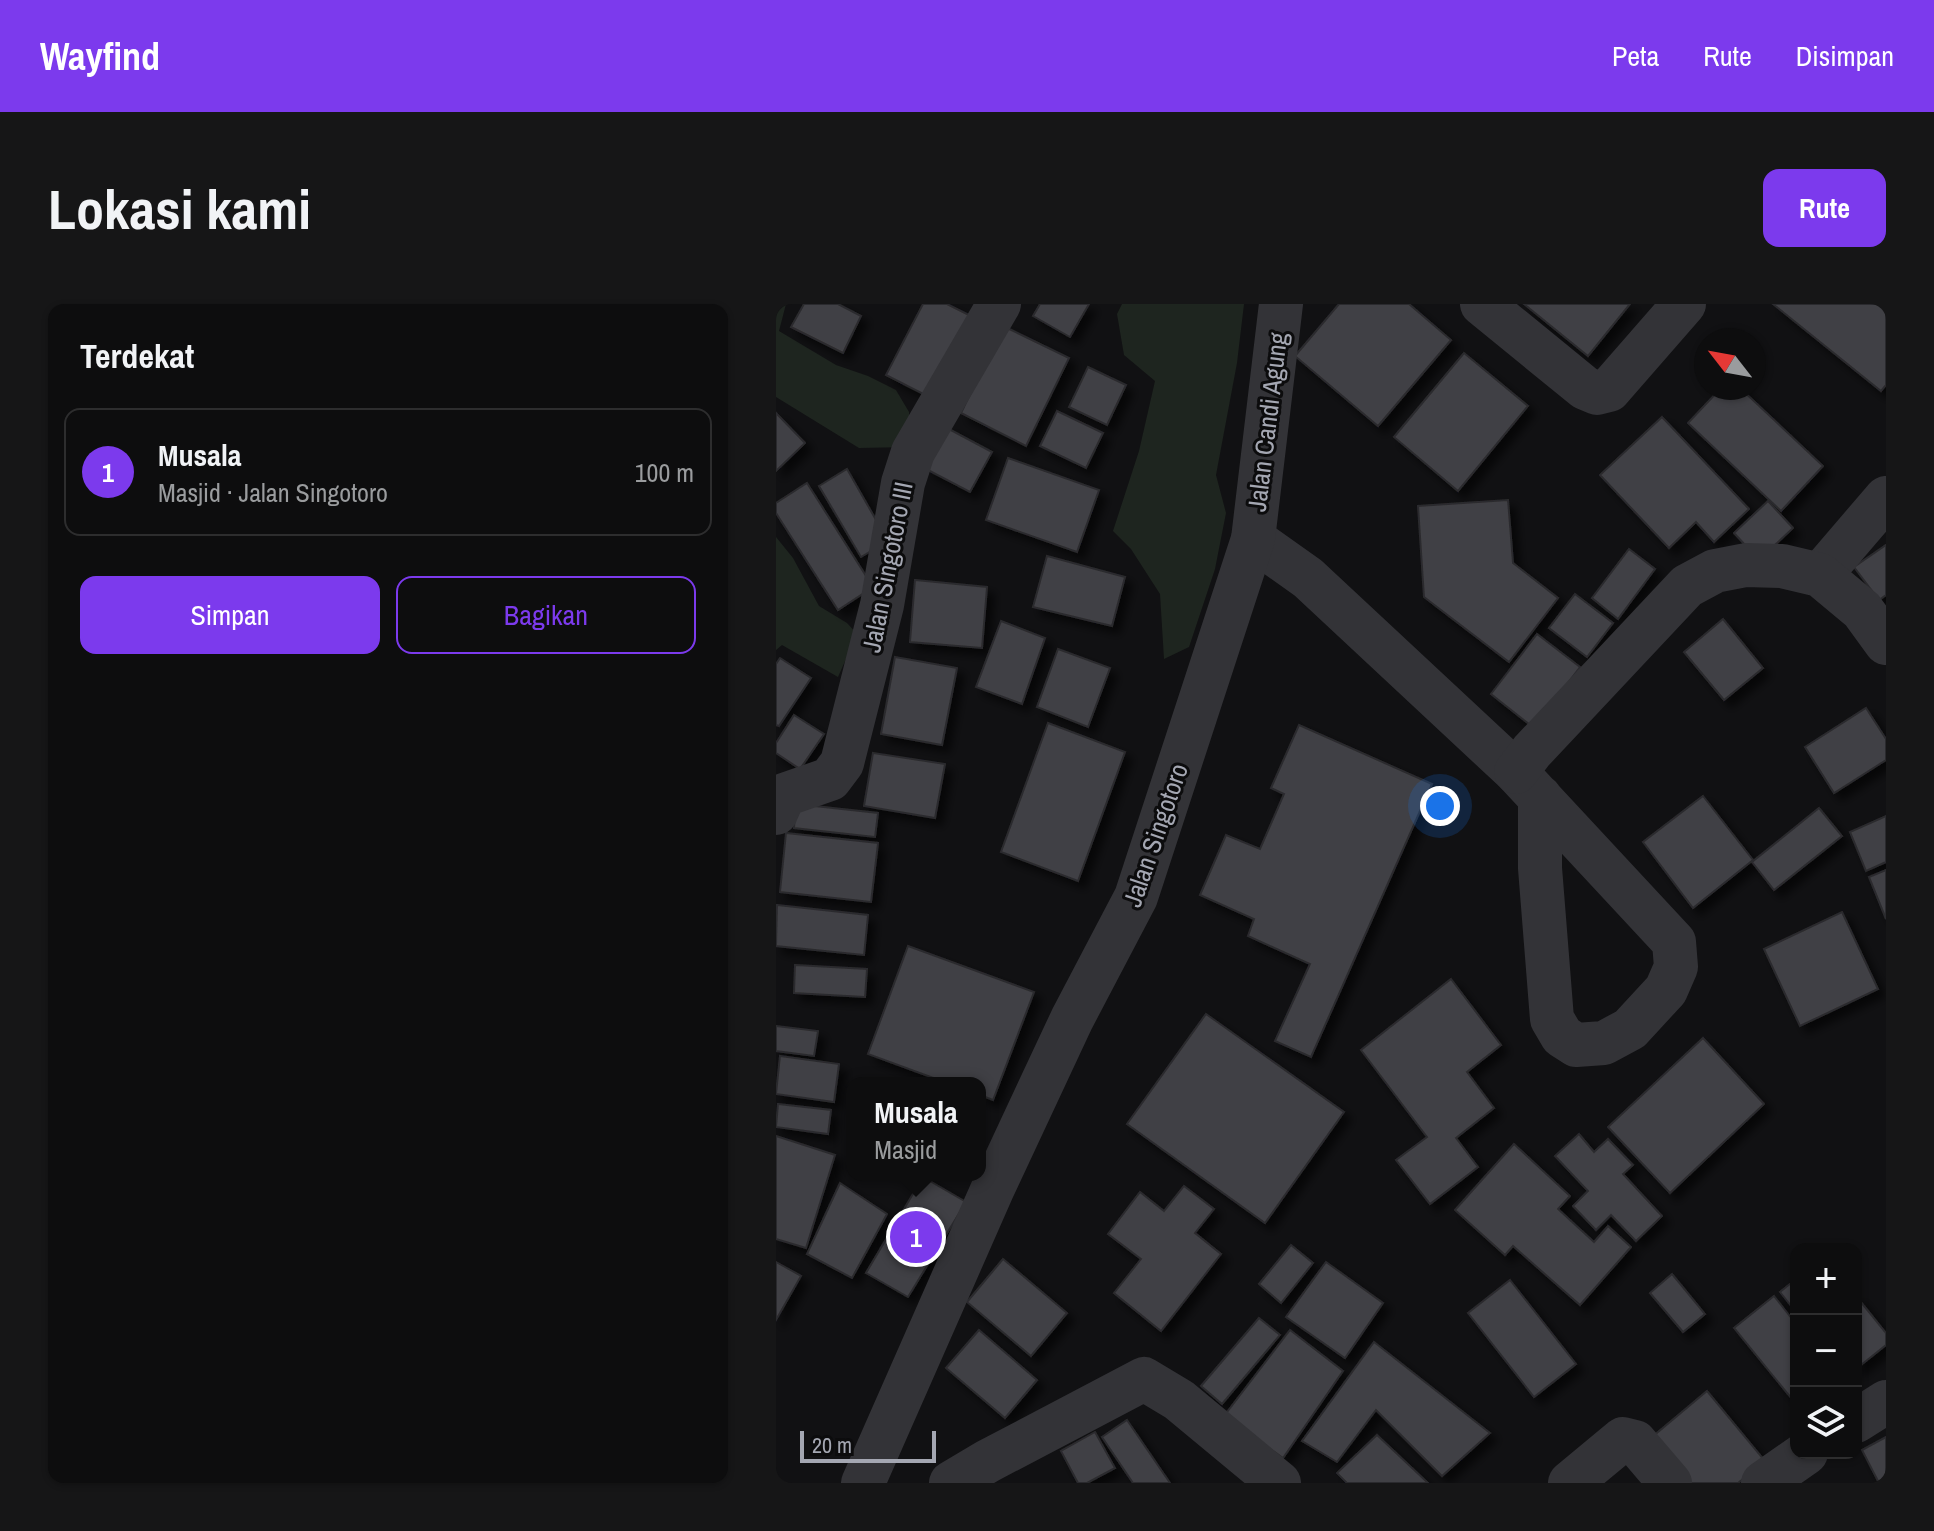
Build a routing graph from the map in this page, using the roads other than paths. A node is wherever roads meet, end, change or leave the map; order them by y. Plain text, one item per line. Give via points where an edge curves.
1 (999, 304) edge
2 (1281, 304) edge
3 (1482, 304) edge
4 (1684, 304) edge
5 (1886, 498) edge
6 (1253, 539) junction
7 (1820, 575) junction
8 (1886, 643) edge
9 (1528, 785) junction
10 (776, 813) edge
11 (1886, 1402) edge
12 (1862, 1417) edge
13 (863, 1483) edge
14 (951, 1483) edge
15 (1279, 1483) edge
16 (1570, 1483) edge
17 (1670, 1483) edge

1 - 10 street, Jalan Singotoro III via 908,466 882,605 842,763 830,779 784,795
2 - 6 street, Jalan Candi Agung
3 - 4 street via 1597,393 1609,390
5 - 7 street
6 - 9 street via 1308,578
6 - 13 street, Jalan Singotoro via 1136,897 1006,1160
7 - 8 street via 1862,610
7 - 9 street via 1746,565 1715,571 1687,586 1532,751
9 - 9 street via 1674,942 1676,967 1666,990 1630,1029 1604,1043 1576,1045 1562,1036 1552,1019
11 - 12 street
14 - 15 street via 1144,1379 1179,1400
16 - 17 street via 1623,1439 1635,1442

